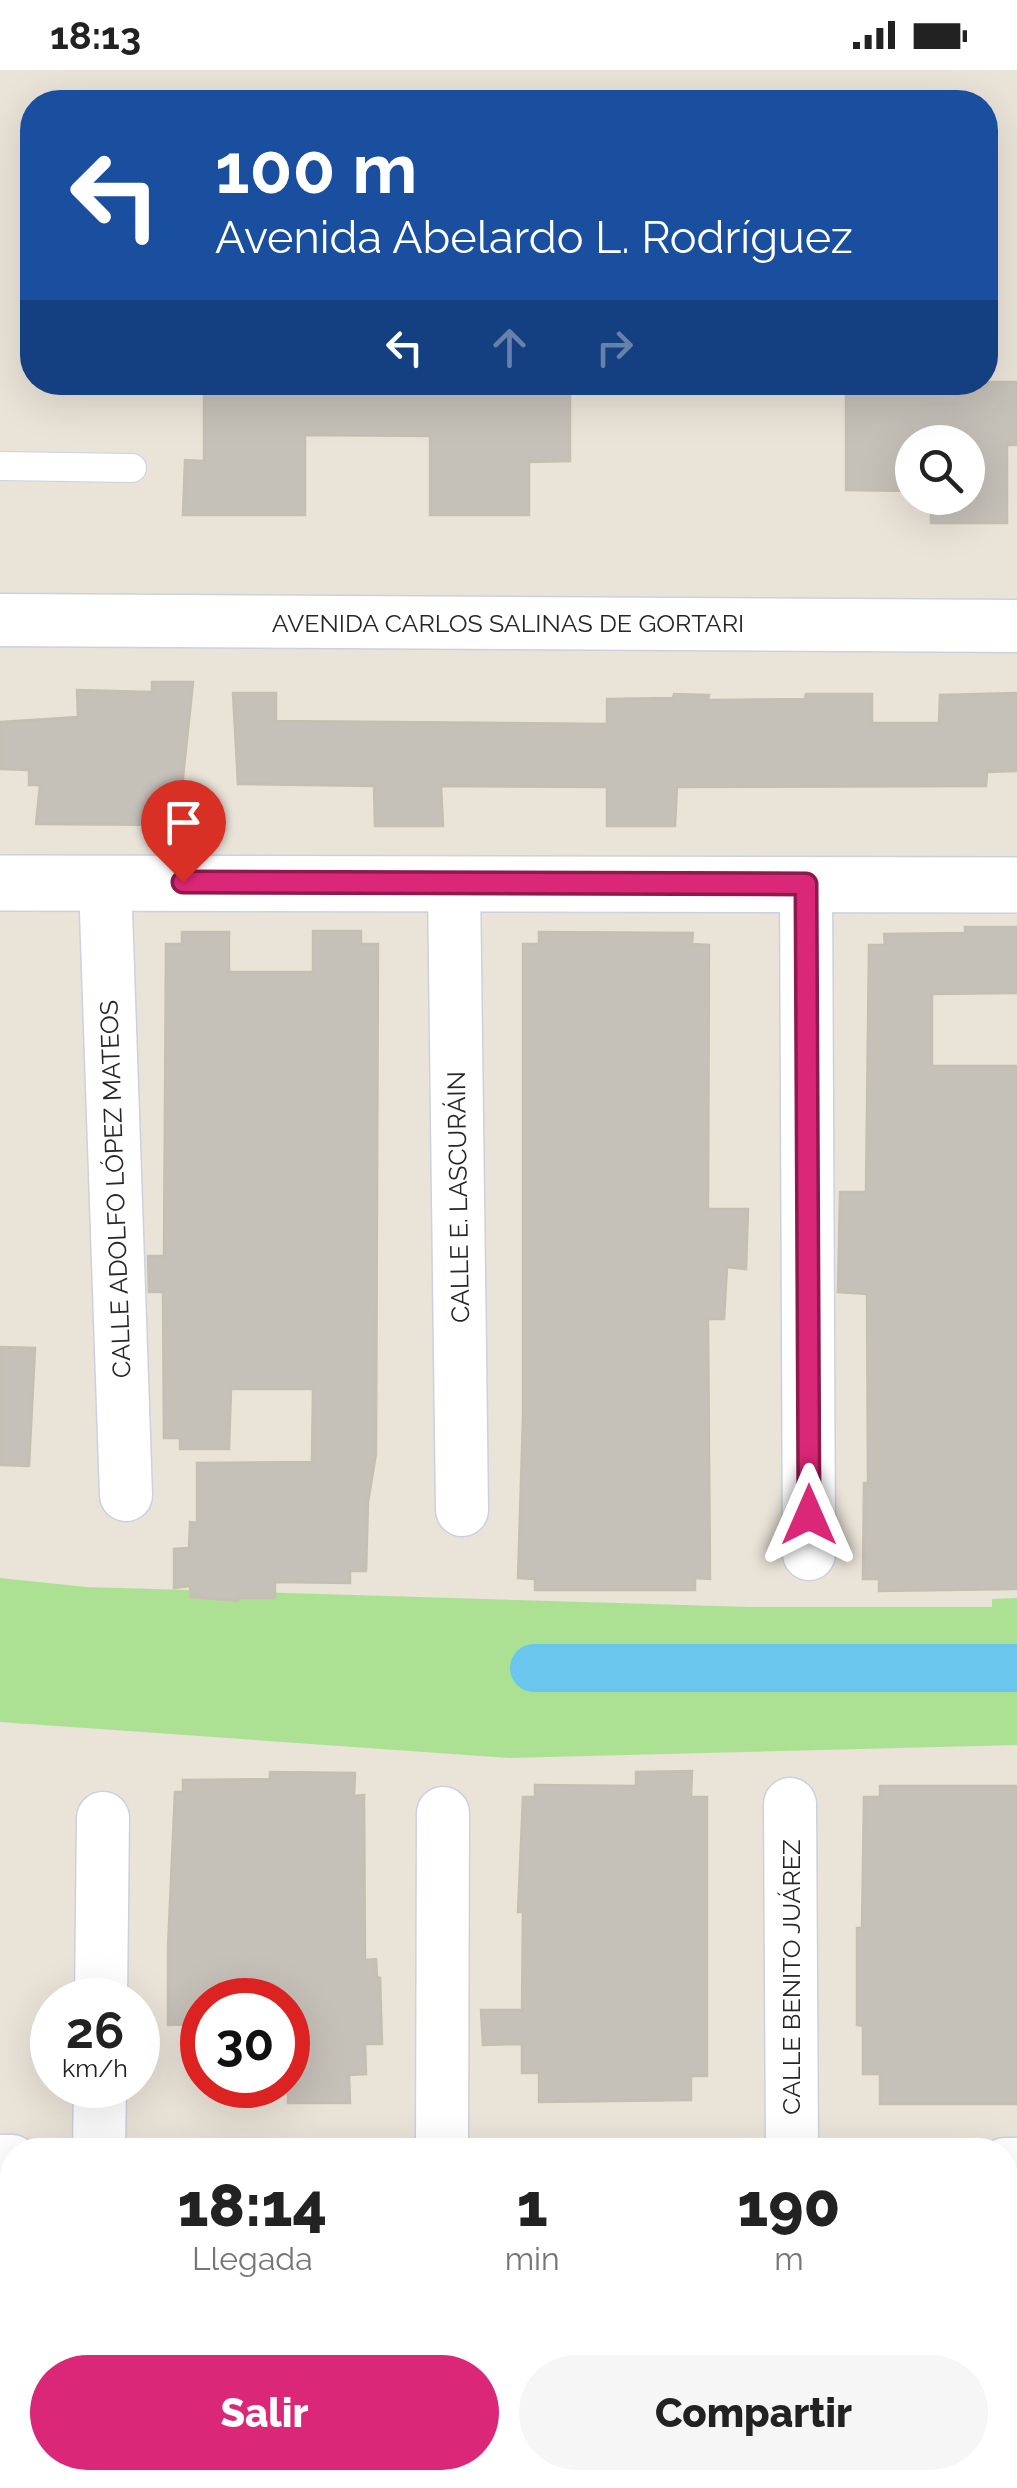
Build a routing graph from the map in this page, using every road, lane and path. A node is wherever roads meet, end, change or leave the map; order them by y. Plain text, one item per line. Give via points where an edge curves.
1 (0, 466) edge
2 (132, 468) dead end
3 (0, 620) edge
4 (1017, 626) edge
5 (106, 882) junction
6 (0, 883) edge
7 (454, 883) junction
8 (806, 884) junction
9 (1017, 885) edge
10 (126, 1495) dead end
11 (462, 1510) dead end
12 (809, 1554) dead end
13 (790, 1804) dead end
14 (443, 1813) dead end
15 (104, 1818) dead end
16 (101, 1978) edge
17 (100, 2108) edge
18 (99, 2138) edge
19 (442, 2138) edge
20 (792, 2138) edge

1 - 2 lane
3 - 4 street, AVENIDA CARLOS SALINAS DE GORTARI
5 - 6 street
5 - 7 street
5 - 10 street, CALLE ADOLFO LÓPEZ MATEOS
7 - 8 street
7 - 11 street, CALLE E. LASCURÁIN
8 - 9 street
8 - 12 street
13 - 20 street, CALLE BENITO JUÁREZ
14 - 19 street
15 - 16 street
17 - 18 street

